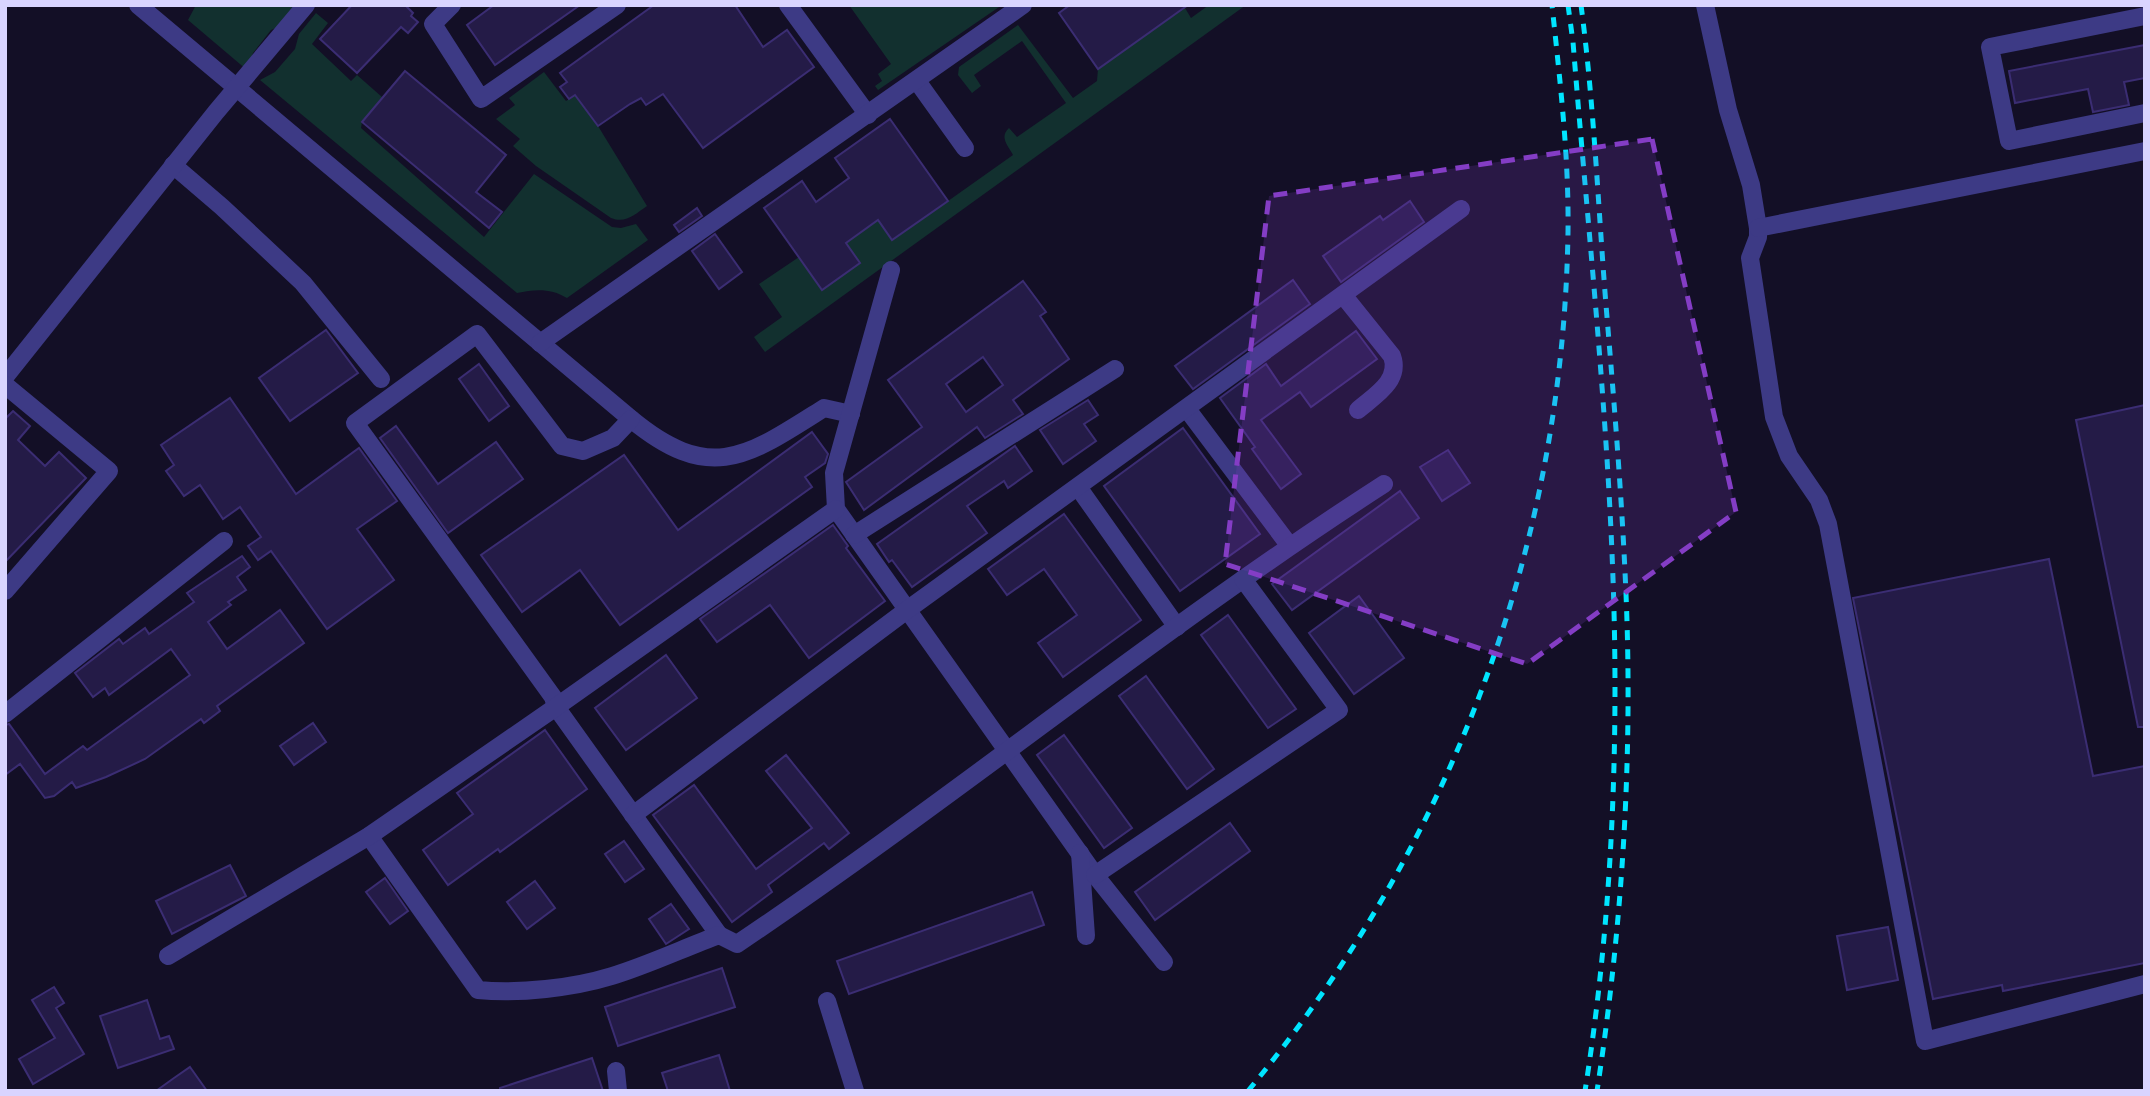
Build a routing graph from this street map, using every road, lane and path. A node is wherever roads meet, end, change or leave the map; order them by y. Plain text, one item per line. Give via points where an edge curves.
1 (138, 5) edge
2 (306, 5) edge
3 (452, 5) edge
4 (617, 5) edge
5 (788, 5) edge
6 (1023, 5) edge
7 (1704, 5) edge
8 (2145, 16) edge
9 (917, 81) junction
10 (237, 87) junction
11 (2145, 113) edge
12 (868, 115) junction
13 (965, 148) dead end
14 (2145, 151) edge
15 (173, 165) junction
16 (1461, 209) dead end
17 (1758, 228) junction
18 (891, 270) dead end
19 (1343, 295) junction
20 (540, 343) junction
21 (1115, 369) dead end
22 (5, 377) edge
23 (381, 379) dead end
24 (5, 385) edge
25 (1187, 409) junction
26 (1358, 410) dead end
27 (851, 414) junction
28 (631, 419) junction
29 (1384, 484) dead end
30 (1078, 487) junction
31 (836, 509) junction
32 (854, 536) junction
33 (224, 541) dead end
34 (1289, 545) junction
35 (1243, 579) junction
36 (5, 591) edge
37 (907, 610) junction
38 (1177, 627) junction
39 (556, 707) junction
40 (5, 715) edge
41 (1008, 752) junction
42 (633, 815) junction
43 (369, 835) junction
44 (1080, 853) junction
45 (1096, 875) junction
46 (719, 935) junction
47 (1086, 936) dead end
48 (168, 956) dead end
49 (1164, 962) dead end
50 (2145, 984) edge
51 (827, 1001) dead end
52 (616, 1070) dead end
53 (618, 1091) edge
54 (855, 1091) edge

1 - 10 street
2 - 10 street
3 - 4 street via 433,24 481,100
5 - 12 street
6 - 9 street
7 - 17 street
8 - 11 street via 1990,47 2009,141
9 - 12 street
9 - 13 street
10 - 15 street
10 - 20 street
12 - 20 street
14 - 17 street
15 - 22 street
15 - 23 street via 303,283
16 - 19 street
17 - 50 street via 1750,258 1774,417 1789,456 1819,500 1829,524 1925,1041
18 - 27 street
19 - 25 street
19 - 26 street via 1395,363 1387,385
20 - 28 street
21 - 32 street
24 - 36 street via 108,471
25 - 30 street
25 - 34 street
27 - 28 street via 824,408 757,449 715,459 679,452
27 - 31 street via 834,473
28 - 39 street via 612,438 583,451 562,446 477,334 355,424
29 - 34 street
30 - 37 street
30 - 38 street
31 - 32 street
31 - 39 street
32 - 37 street
33 - 40 street
34 - 35 street
35 - 38 street
35 - 45 street via 1339,710
37 - 41 street
37 - 42 street
38 - 41 street
39 - 42 street
39 - 43 street
41 - 44 street
41 - 46 street via 737,944
42 - 46 street
43 - 46 street via 478,990 542,989 612,976
43 - 48 street
44 - 45 street
44 - 47 street
45 - 49 street
51 - 54 street
52 - 53 street

